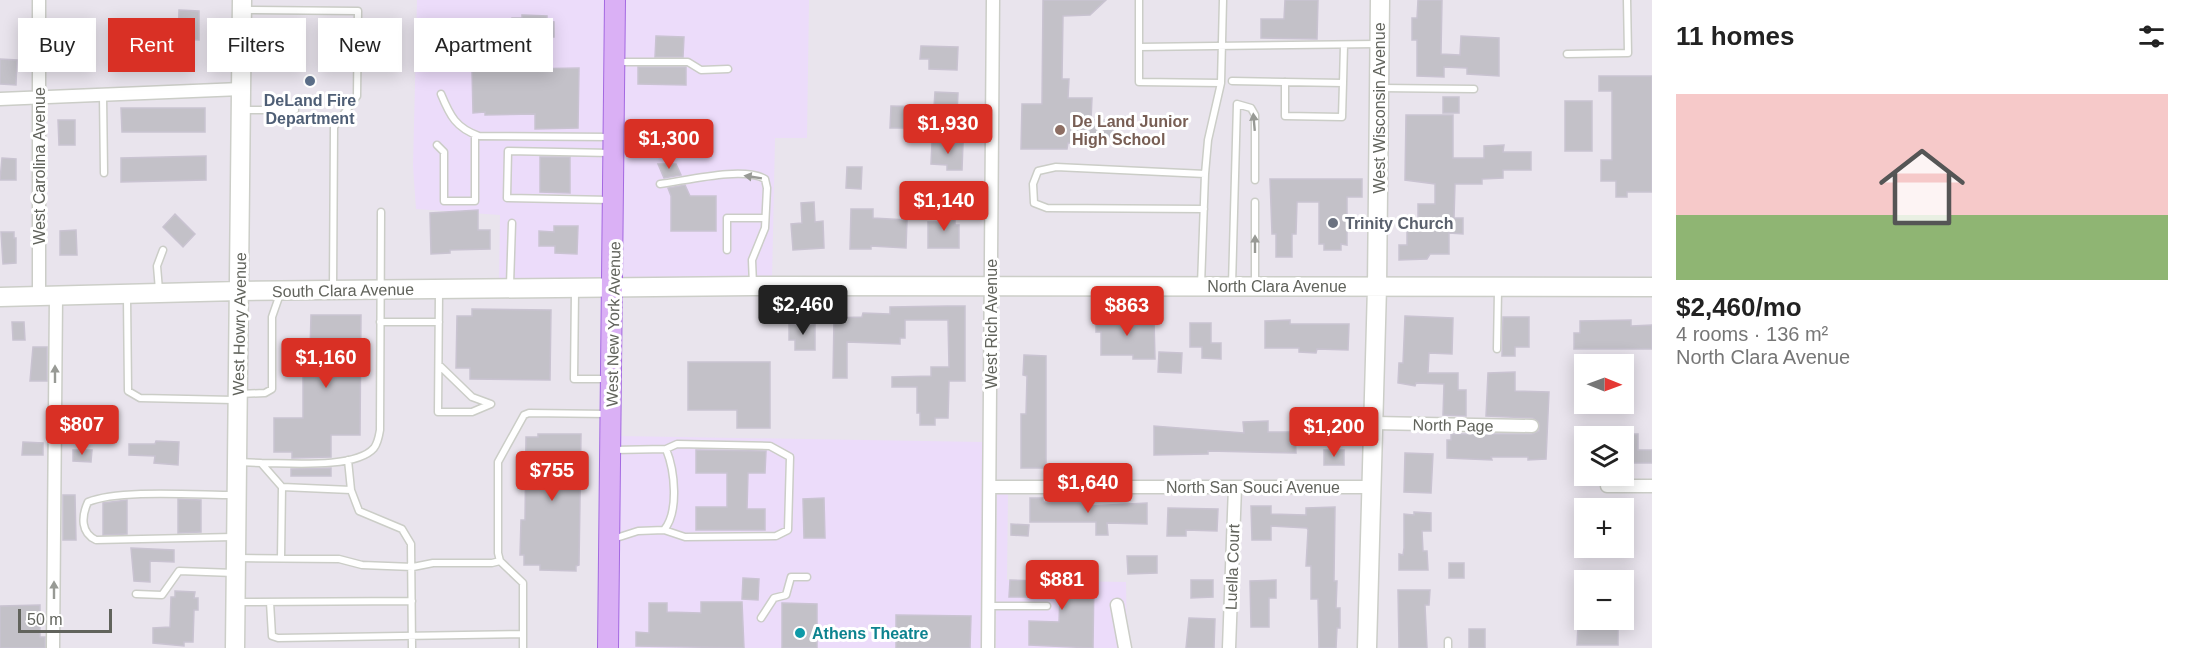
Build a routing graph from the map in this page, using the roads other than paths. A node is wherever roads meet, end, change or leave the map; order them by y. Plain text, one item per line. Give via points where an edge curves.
1 (39, 0) edge
2 (615, 0) edge
3 (993, 0) edge
4 (1139, 0) edge
5 (1222, 0) edge
6 (1380, 0) edge
7 (1626, 0) edge
8 (242, 5) edge
9 (1379, 44) junction
10 (1344, 45) junction
11 (1221, 46) junction
12 (1139, 47) junction
13 (1567, 54) dead end
14 (615, 63) junction
15 (728, 69) dead end
16 (1232, 81) dead end
17 (1285, 82) junction
18 (1342, 82) junction
19 (1221, 83) junction
20 (1379, 88) junction
21 (241, 89) junction
22 (1474, 89) dead end
23 (103, 94) junction
24 (441, 94) dead end
25 (39, 97) junction
26 (0, 99) edge
27 (241, 110) junction
28 (295, 110) dead end
29 (475, 135) junction
30 (437, 145) dead end
31 (614, 145) junction
32 (104, 173) dead end
33 (1205, 174) junction
34 (1255, 180) dead end
35 (660, 184) dead end
36 (614, 200) junction
37 (1255, 202) dead end
38 (1204, 209) junction
39 (381, 212) dead end
40 (765, 218) junction
41 (512, 223) dead end
42 (164, 250) dead end
43 (727, 250) dead end
44 (991, 284) junction
45 (753, 285) junction
46 (613, 286) junction
47 (1201, 286) junction
48 (1232, 286) junction
49 (1255, 286) junction
50 (576, 287) junction
51 (1377, 287) junction
52 (1498, 287) junction
53 (1652, 287) edge
54 (440, 288) junction
55 (510, 288) junction
56 (380, 289) junction
57 (333, 290) junction
58 (239, 291) junction
59 (281, 291) junction
60 (159, 293) junction
61 (127, 294) junction
62 (48, 296) junction
63 (0, 297) edge
64 (380, 322) junction
65 (439, 322) junction
66 (1497, 349) dead end
67 (439, 365) junction
68 (612, 379) junction
69 (238, 397) junction
70 (611, 414) junction
71 (1374, 423) junction
72 (1532, 426) dead end
73 (666, 449) junction
74 (611, 450) junction
75 (348, 460) junction
76 (237, 462) junction
77 (261, 463) junction
78 (1634, 486) edge
79 (1652, 486) edge
80 (282, 487) junction
81 (990, 487) junction
82 (1235, 487) junction
83 (1372, 487) junction
84 (351, 490) junction
85 (237, 495) junction
86 (664, 530) junction
87 (237, 537) junction
88 (609, 540) junction
89 (281, 558) junction
90 (500, 561) junction
91 (236, 566) junction
92 (412, 567) junction
93 (807, 577) dead end
94 (136, 594) dead end
95 (412, 601) junction
96 (236, 602) junction
97 (270, 602) junction
98 (1117, 605) dead end
99 (989, 606) junction
100 (1047, 606) dead end
101 (761, 618) dead end
102 (524, 634) junction
103 (412, 637) junction
104 (54, 648) edge
105 (235, 648) edge
106 (412, 648) edge
107 (523, 648) edge
108 (608, 648) edge
109 (988, 648) edge
110 (1125, 648) edge
111 (1229, 648) edge
112 (1367, 648) edge

1 - 25 street, West Carolina Avenue
2 - 14 main road, West New York Avenue
3 - 44 street, West Rich Avenue
4 - 12 lane
5 - 11 lane
6 - 9 street, West Wisconsin Avenue
7 - 13 lane via 1628,53
8 - 21 street, West Howry Avenue
8 - 57 lane via 358,11 357,96 334,127
9 - 10 lane
9 - 20 street, West Wisconsin Avenue
10 - 11 lane
10 - 18 lane
11 - 12 lane
11 - 19 lane
12 - 19 lane via 1139,82
14 - 15 lane via 688,62 701,70
14 - 31 main road, West New York Avenue
16 - 17 lane
17 - 18 lane
17 - 18 lane via 1286,116 1342,117
19 - 33 lane
20 - 22 lane
20 - 51 street, West Wisconsin Avenue
21 - 23 street
21 - 27 street, West Howry Avenue
23 - 25 street
23 - 32 lane
24 - 29 lane via 450,117
25 - 26 street
25 - 62 street, West Carolina Avenue
27 - 28 lane
27 - 58 street, West Howry Avenue
29 - 30 lane via 475,201 444,201 444,152
29 - 31 lane
31 - 36 main road, West New York Avenue
31 - 36 lane via 508,151 507,198
33 - 38 lane
33 - 38 lane via 1056,166 1038,171 1032,190 1034,203 1047,208
34 -> 48 lane via 1255,115 1251,108 1237,104
40 -> 35 lane via 767,188 765,179 759,176 731,174
36 - 46 main road, West New York Avenue
49 -> 37 lane
38 - 47 lane
39 - 56 lane
40 - 43 lane via 727,218
40 - 45 lane via 762,239 752,260
41 - 55 lane
42 - 60 lane via 157,266
44 - 45 street, North Clara Avenue
44 - 47 street, North Clara Avenue
44 - 81 street, West Rich Avenue
45 - 46 street, North Clara Avenue
46 - 50 street, South Clara Avenue
46 - 68 main road, West New York Avenue
47 - 48 street, North Clara Avenue
48 - 49 street, North Clara Avenue
49 - 51 street, North Clara Avenue
50 - 55 street, South Clara Avenue
50 - 68 lane via 574,378
51 - 52 street, North Clara Avenue
51 - 71 street, West Wisconsin Avenue
52 - 53 street, North Clara Avenue
52 - 66 lane
54 - 55 street, South Clara Avenue
54 - 56 street, South Clara Avenue
54 - 65 lane
56 - 57 street, South Clara Avenue
56 - 64 lane
57 - 59 street, South Clara Avenue
58 - 59 street, South Clara Avenue
58 - 60 street, South Clara Avenue
58 - 69 street, West Howry Avenue
59 - 69 lane via 272,317 272,389
60 - 61 street, South Clara Avenue
61 - 62 street, South Clara Avenue
61 - 69 lane via 128,391 140,398
62 - 63 street, South Clara Avenue
104 -> 62 street, West Carolina Avenue
64 - 65 lane
64 - 75 lane via 378,439 363,456
65 - 67 lane
67 - 67 lane via 438,412 472,412 491,404 472,397
68 - 70 main road, West New York Avenue
69 - 76 street, West Howry Avenue
70 - 74 main road, West New York Avenue
70 - 90 lane via 524,415 498,462 496,541
71 - 72 street, North Page
71 - 83 street, West Wisconsin Avenue
73 - 74 lane
73 - 86 lane via 673,466 672,521
73 - 86 lane via 677,444 770,446 790,457 788,530 776,536 685,537
74 - 88 main road, West New York Avenue
75 - 77 lane
75 - 84 lane
76 - 77 lane
76 - 85 street, West Howry Avenue
77 - 80 lane
78 - 79 street
80 - 84 lane
80 - 89 lane
81 - 82 street, North San Souci Avenue
81 - 99 street, West Rich Avenue
82 - 83 street, North San Souci Avenue
82 - 111 street, Luella Court
83 - 112 street, West Wisconsin Avenue
84 - 92 lane via 359,511 402,529 411,544
85 - 87 street, West Howry Avenue
85 - 87 lane via 97,499 88,502 84,510 84,530 96,540
86 - 88 lane via 638,531
87 - 91 street, West Howry Avenue
88 - 108 main road, West New York Avenue
89 - 91 lane
89 - 92 lane
90 - 92 lane
90 - 102 lane via 523,583
91 - 94 lane via 179,571 162,595
91 - 96 street, West Howry Avenue
92 - 95 lane
93 - 101 lane via 791,577 786,595 774,598
95 - 97 lane
95 - 103 lane
96 - 97 lane
96 - 105 street, West Howry Avenue
97 - 103 lane via 270,630 275,637
98 - 110 street
99 - 100 lane
99 - 109 street, West Rich Avenue
102 - 103 lane
102 - 107 lane
103 - 106 lane

